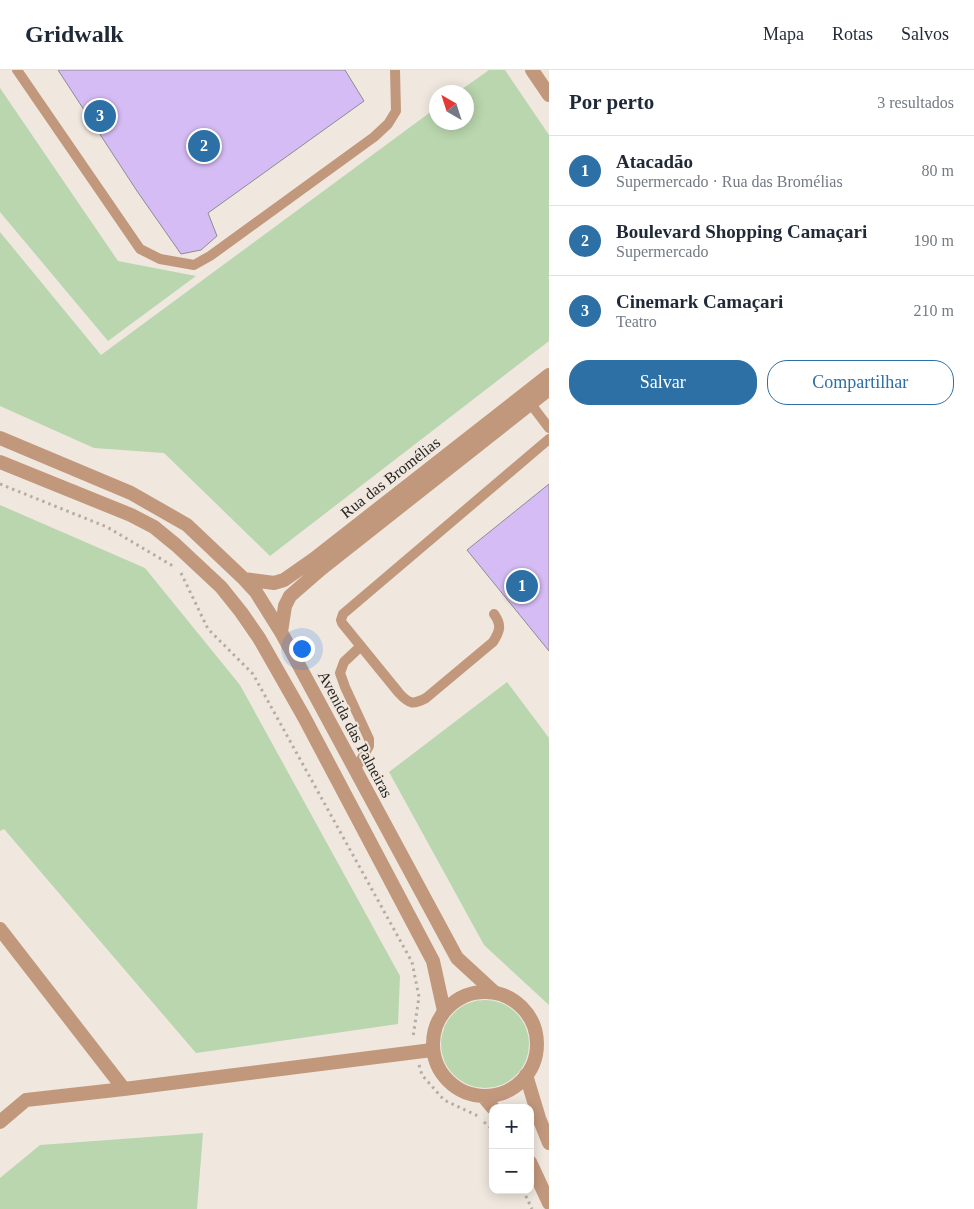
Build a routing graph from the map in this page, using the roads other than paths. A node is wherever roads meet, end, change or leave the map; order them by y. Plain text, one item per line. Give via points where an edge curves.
1 (17, 70) edge
2 (395, 70) edge
3 (532, 70) edge
4 (549, 95) edge
5 (549, 375) edge
6 (549, 389) edge
7 (527, 399) junction
8 (549, 428) edge
9 (0, 438) edge
10 (549, 439) edge
11 (0, 462) edge
12 (244, 579) junction
13 (494, 614) dead end
14 (281, 632) junction
15 (361, 646) junction
16 (355, 770) junction
17 (2, 936) edge
18 (494, 992) junction
19 (444, 1012) junction
20 (432, 1050) junction
21 (526, 1075) junction
22 (124, 1089) junction
23 (483, 1096) junction
24 (490, 1104) edge
25 (0, 1122) edge
26 (549, 1143) edge
27 (534, 1171) edge
28 (549, 1203) edge

1 - 2 lane via 140,250 160,259 194,265 388,124 396,111
3 - 4 street
5 - 7 street, Rua das Bromélias
6 - 7 street, Rua das Bromélias
7 - 8 lane
7 - 12 street, Rua das Bromélias via 284,580 274,583
7 - 14 street, Rua das Bromélias via 290,596
9 - 12 street, Avenida das Palneiras via 131,493 187,525
10 - 15 lane via 343,614 342,623
11 - 19 street via 131,515 154,528 221,587 242,612 304,717 433,961
12 - 14 street, Avenida das Palneiras
13 - 15 lane via 499,628 493,642 418,703 405,700
14 - 16 street, Avenida das Palneiras
15 - 16 lane via 344,662 340,673 369,739 369,746
16 - 18 street, Avenida das Palneiras via 457,958
17 - 22 street
18 - 19 street via 466,995
18 - 21 street via 521,1006 536,1032 534,1062
19 - 20 street via 437,1022
20 - 22 street
20 - 23 street via 443,1076 454,1086
21 - 23 street via 514,1087 499,1094
21 - 26 street
22 - 25 street via 26,1100
23 - 24 street
27 - 28 street

